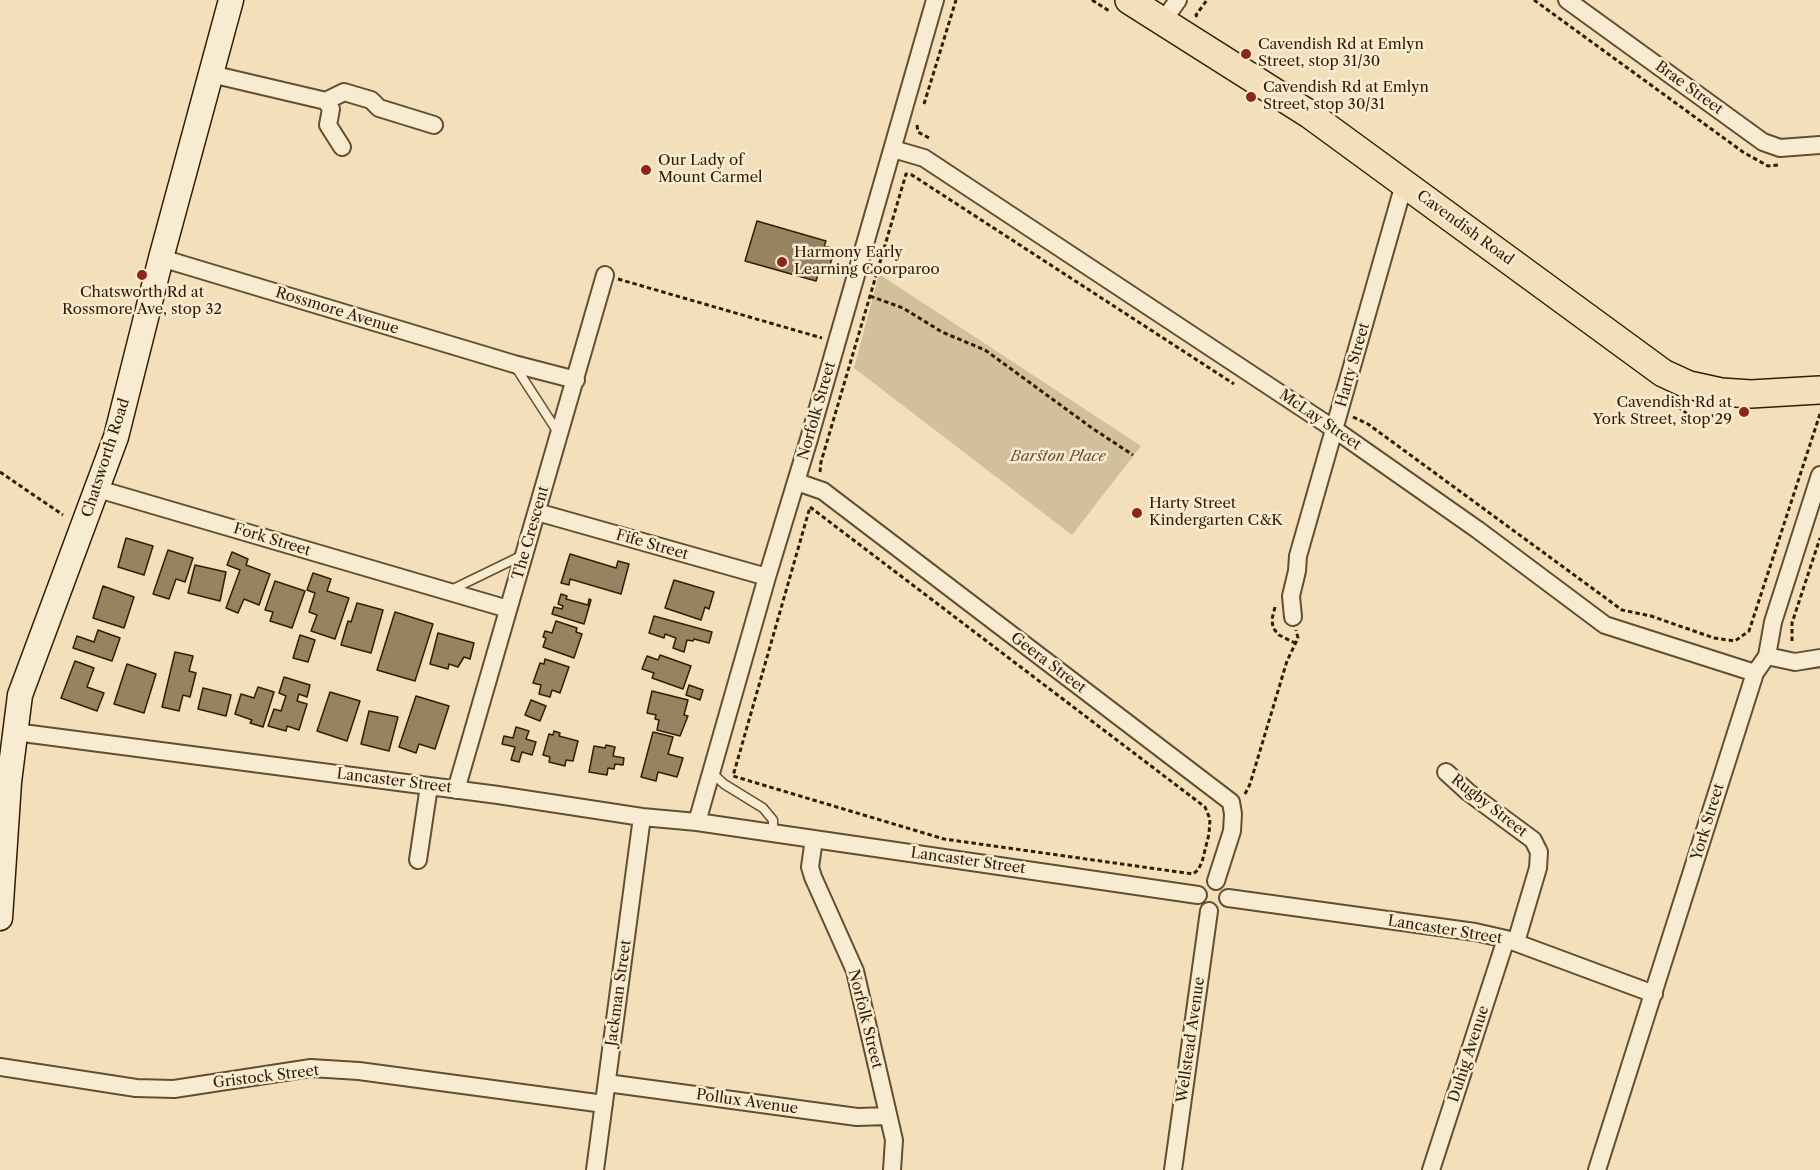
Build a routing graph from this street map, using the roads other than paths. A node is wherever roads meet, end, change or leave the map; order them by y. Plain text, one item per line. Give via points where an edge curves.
1 (231, 0) edge
2 (935, 0) edge
3 (1130, 0) edge
4 (1567, 0) edge
5 (1171, 11) edge
6 (211, 74) junction
7 (326, 101) junction
8 (434, 125) dead end
9 (1820, 145) edge
10 (342, 147) dead end
11 (893, 149) junction
12 (1404, 184) junction
13 (160, 258) junction
14 (605, 275) road end
15 (514, 364) junction
16 (576, 380) junction
17 (1820, 390) edge
18 (1334, 429) junction
19 (559, 434) junction
20 (1820, 475) edge
21 (796, 482) junction
22 (98, 489) junction
23 (537, 512) junction
24 (525, 554) junction
25 (767, 577) junction
26 (445, 592) junction
27 (508, 609) junction
28 (1293, 617) road end
29 (1767, 656) junction
30 (1820, 658) edge
31 (1755, 674) junction
32 (15, 732) junction
33 (711, 772) junction
34 (1446, 772) dead end
35 (5, 781) edge
36 (429, 786) junction
37 (456, 789) junction
38 (642, 817) junction
39 (697, 822) junction
40 (773, 832) junction
41 (814, 839) junction
42 (418, 860) dead end
43 (1216, 881) junction
44 (1198, 894) junction
45 (1228, 898) junction
46 (1209, 911) junction
47 (0, 918) edge
48 (1511, 940) junction
49 (1654, 993) junction
50 (0, 1067) edge
51 (607, 1083) junction
52 (604, 1104) junction
53 (888, 1116) junction
54 (595, 1170) edge
55 (892, 1170) edge
56 (1173, 1170) edge
57 (1431, 1170) edge
58 (1597, 1170) edge

1 - 6 main road, Chatsworth Road
2 - 11 street, Norfolk Street
3 - 5 main road, Cavendish Road
4 - 9 street, Brae Street via 1757,138 1780,148
5 - 12 main road, Cavendish Road
6 - 7 street
6 - 13 main road, Chatsworth Road
7 - 8 street via 344,92
7 - 10 street via 331,109 328,125
11 - 18 street, McLay Street via 924,158
11 - 21 street, Norfolk Street
12 - 17 main road, Cavendish Road via 1676,380 1738,394
12 - 18 street, Harty Street
13 - 15 street, Rossmore Avenue
13 - 22 main road, Chatsworth Road via 116,437
14 - 16 street, The Crescent
15 - 16 street, Rossmore Avenue
15 - 19 lane
16 - 19 street, The Crescent
18 - 28 street, Harty Street via 1298,556 1291,596
18 - 31 street, McLay Street via 1605,625
19 - 23 street, The Crescent
20 - 29 street, York Street via 1773,622
21 - 25 street, Norfolk Street
21 - 43 street, Geera Street via 823,491 1230,802 1232,831
22 - 26 street, Fork Street
22 - 32 main road, Chatsworth Road via 20,695
23 - 24 street, The Crescent
23 - 25 street, Fife Street
24 - 26 lane
24 - 27 street, The Crescent
25 - 33 street, Norfolk Street
26 - 27 street, Fork Street
27 - 37 street, The Crescent
29 - 30 street via 1795,662
29 - 31 street, York Street
31 - 49 street, York Street
32 - 35 main road, Chatsworth Road
32 - 36 street, Lancaster Street
33 - 39 street, Norfolk Street
33 - 40 lane via 763,808 773,820
34 - 48 street, Rugby Street via 1533,840 1539,852 1538,868
35 - 47 main road, Chatsworth Road
36 - 37 street, Lancaster Street
36 - 42 street
37 - 38 street, Lancaster Street
38 - 39 street, Lancaster Street
38 - 51 street, Jackman Street
39 - 40 street, Lancaster Street
40 - 41 street, Lancaster Street
41 - 44 street, Lancaster Street
41 - 53 street, Norfolk Street via 810,867 855,971
43 - 44 street via 1206,882
43 - 45 street
44 - 46 street via 1199,903
45 - 46 street via 1223,907
45 - 48 street, Lancaster Street
46 - 56 street, Wellstead Avenue
48 - 49 street, Lancaster Street
48 - 57 street, Duhig Avenue
49 - 58 street, York Street
50 - 52 street, Gristock Street via 136,1088 174,1089 311,1068
51 - 52 street, Jackman Street
51 - 53 street, Pollux Avenue via 857,1117
52 - 54 street, Jackman Street
53 - 55 street, Norfolk Street via 894,1140

